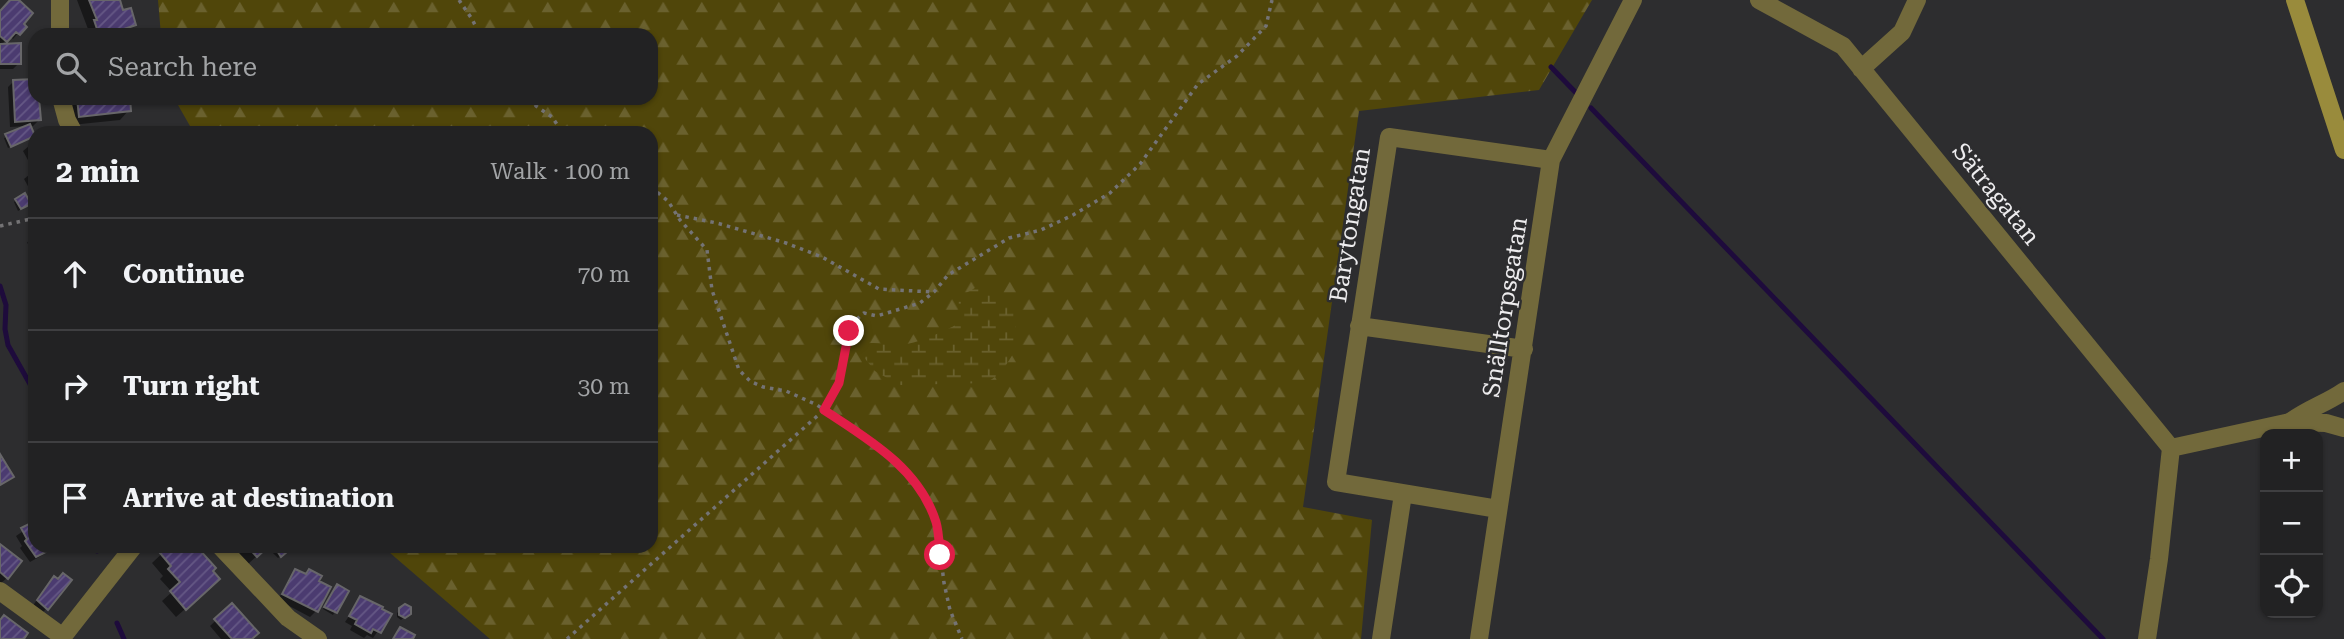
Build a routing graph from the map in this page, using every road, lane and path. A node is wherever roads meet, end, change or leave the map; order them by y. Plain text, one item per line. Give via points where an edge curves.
1 (60, 0) edge
2 (459, 0) edge
3 (1272, 0) edge
4 (1633, 0) edge
5 (1759, 0) edge
6 (1917, 0) edge
7 (2295, 0) edge
8 (60, 28) edge
9 (476, 28) edge
10 (1861, 69) junction
11 (63, 105) edge
12 (535, 105) edge
13 (70, 126) edge
14 (558, 126) edge
15 (2344, 150) edge
16 (1552, 160) junction
17 (658, 193) edge
18 (677, 215) junction
19 (28, 220) edge
20 (0, 226) edge
21 (934, 292) junction
22 (1359, 326) junction
23 (1524, 349) junction
24 (2344, 391) edge
25 (824, 410) junction
26 (2290, 422) junction
27 (2344, 428) edge
28 (2171, 448) junction
29 (1403, 494) junction
30 (1498, 509) junction
31 (129, 553) edge
32 (227, 553) edge
33 (0, 591) edge
34 (62, 638) edge
35 (318, 639) edge
36 (567, 639) edge
37 (962, 639) edge
38 (1381, 639) edge
39 (1479, 639) edge
40 (2147, 639) edge

1 - 8 street
2 - 9 path
3 - 21 path via 1266,26 1237,56 1198,84 1140,164 1110,193 1041,230 1009,238 948,275
4 - 16 street, Snälltorpsgatan
5 - 10 street, Sätragatan via 1843,46
6 - 10 street via 1902,32
7 - 15 main road
10 - 28 street, Sätragatan
11 - 13 street
12 - 14 path
16 - 22 street, Barytongatan via 1389,137
16 - 23 street, Snälltorpsgatan
17 - 18 path
18 - 21 path via 786,243 879,289
18 - 25 path via 707,250 712,290 739,370 750,381 786,391
19 - 20 path
21 - 25 path via 920,303 896,311 858,317 849,331 839,383
22 - 23 street
22 - 29 street, Barytongatan via 1336,482
23 - 30 street, Snälltorpsgatan
24 - 26 street
25 - 36 path
25 - 37 path via 890,455 926,498 937,524 950,610
26 - 27 street
26 - 28 street
28 - 40 street
29 - 30 street
29 - 38 street
30 - 39 street, Snälltorpsgatan
31 - 34 street
32 - 35 street via 288,618
33 - 34 street

